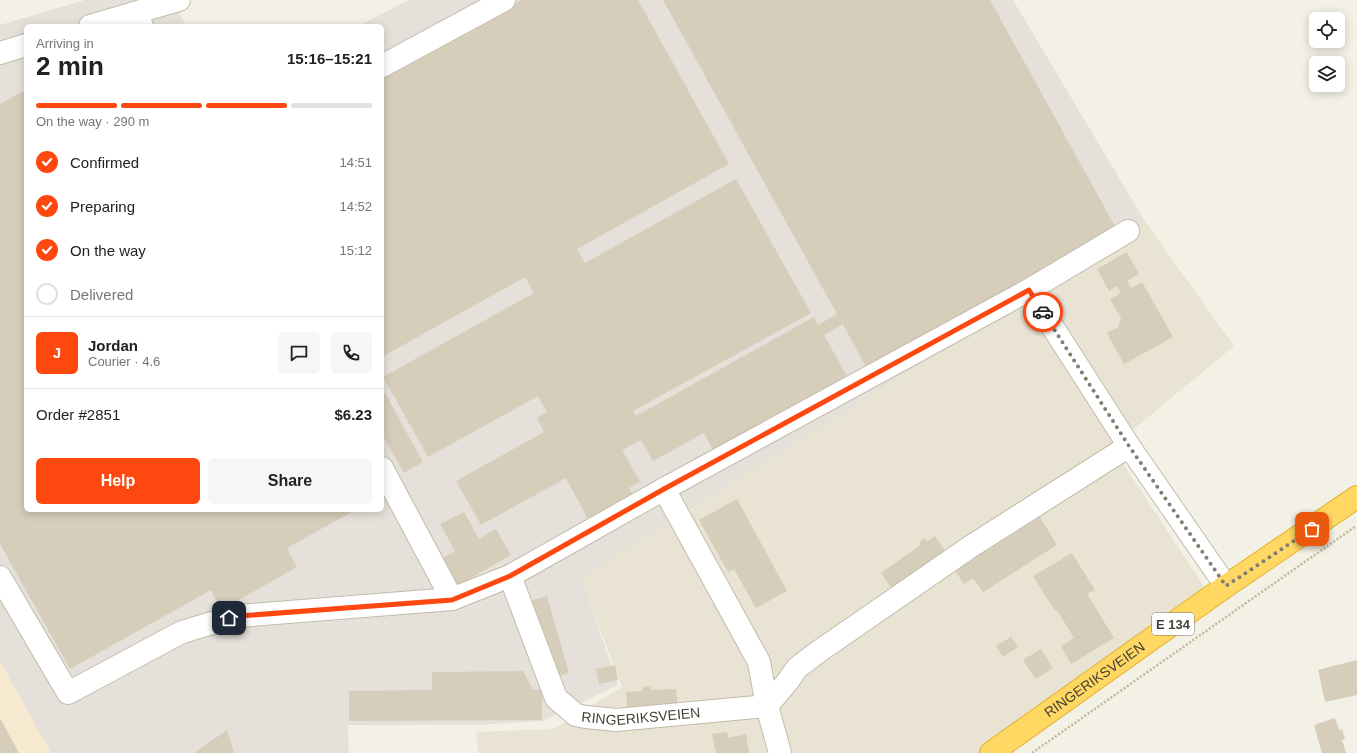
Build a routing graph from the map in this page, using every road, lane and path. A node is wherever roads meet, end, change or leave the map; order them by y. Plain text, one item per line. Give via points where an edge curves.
1 (179, 0) edge
2 (504, 0) edge
3 (138, 19) edge
4 (104, 24) edge
5 (24, 46) edge
6 (0, 53) edge
7 (384, 65) edge
8 (1128, 231) dead end
9 (1029, 290) junction
10 (1129, 446) junction
11 (384, 472) edge
12 (664, 489) junction
13 (1357, 497) edge
14 (1357, 526) edge
15 (510, 576) junction
16 (0, 577) edge
17 (1226, 586) junction
18 (452, 600) junction
19 (767, 706) junction
20 (780, 753) edge
21 (991, 753) edge
22 (1032, 753) edge

1 - 3 lane
2 - 7 lane
3 - 4 lane
5 - 6 lane
8 - 9 lane
9 - 10 lane
9 - 12 lane
10 - 17 lane
10 - 19 lane via 970,547 818,652 797,668
11 - 18 lane
12 - 15 lane
12 - 19 lane via 759,662
13 - 17 highway, RINGERIKSVEIEN / E 134
14 - 22 path
15 - 18 lane
15 - 19 lane, RINGERIKSVEIEN via 556,698 576,715 616,720
16 - 18 lane via 68,693 180,633 239,616
17 - 21 highway, RINGERIKSVEIEN / E 134
19 - 20 lane

